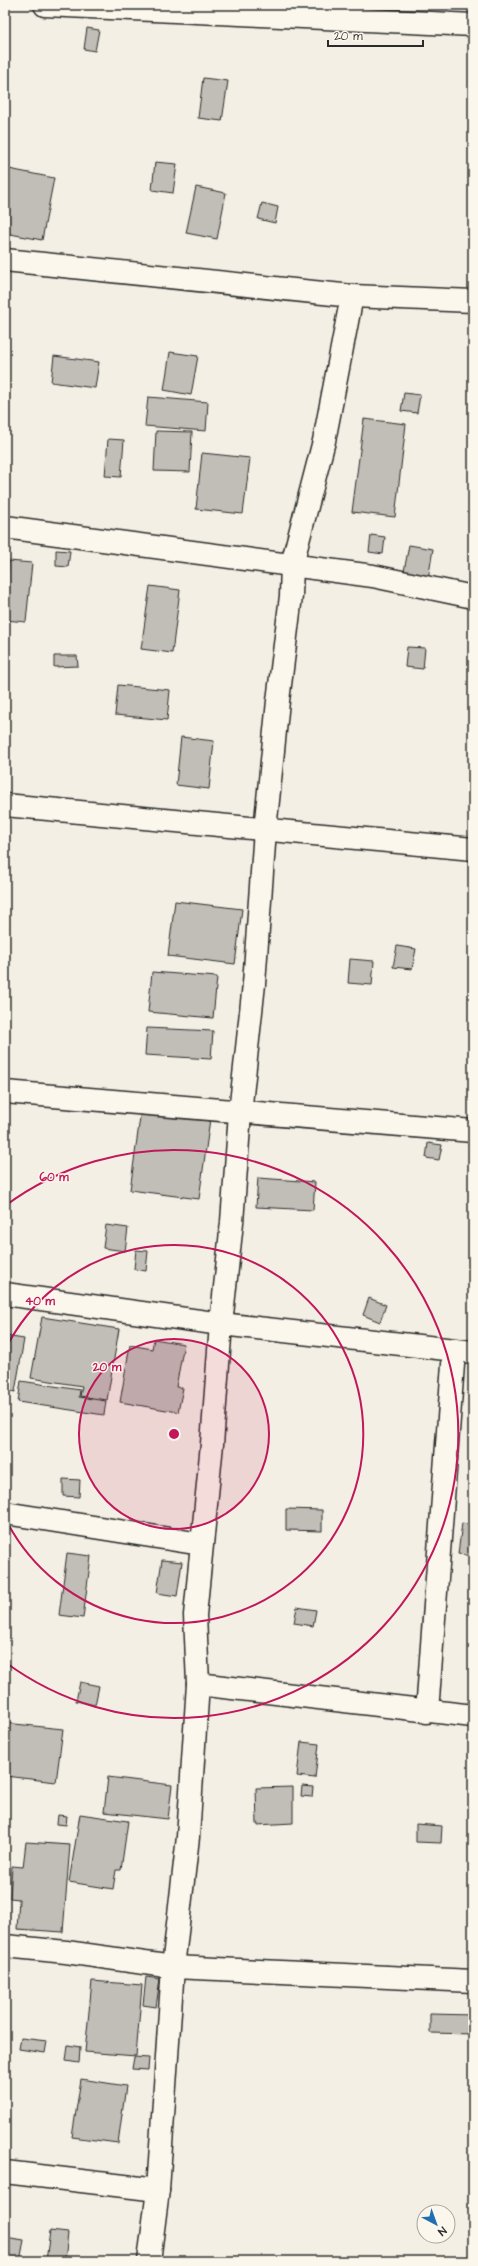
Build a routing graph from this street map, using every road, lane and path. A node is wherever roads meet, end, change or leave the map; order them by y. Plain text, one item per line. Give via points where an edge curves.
1 (45, 5) edge
2 (473, 25) edge
3 (5, 260) edge
4 (352, 296) junction
5 (473, 301) edge
6 (5, 527) edge
7 (292, 564) junction
8 (473, 597) edge
9 (5, 805) edge
10 (265, 830) junction
11 (473, 849) edge
12 (5, 1092) edge
13 (240, 1113) junction
14 (473, 1131) edge
15 (5, 1294) edge
16 (221, 1324) junction
17 (464, 1352) edge
18 (5, 1514) edge
19 (201, 1544) junction
20 (198, 1684) junction
21 (427, 1712) junction
22 (473, 1716) edge
23 (5, 1946) edge
24 (173, 1967) junction
25 (473, 1981) edge
26 (5, 2172) edge
27 (158, 2190) junction
28 (149, 2261) edge

1 - 2 street
3 - 4 street
4 - 5 street
4 - 7 street via 324,441
6 - 7 street
7 - 8 street via 373,576
7 - 10 street via 291,596
9 - 10 street
10 - 11 street
10 - 13 street via 254,984
12 - 13 street
13 - 14 street
13 - 16 street
15 - 16 street
16 - 17 street
16 - 19 street
17 - 21 street
18 - 19 street
19 - 20 street via 195,1615
20 - 21 street
20 - 24 street via 188,1837
21 - 22 street
23 - 24 street
24 - 25 street
24 - 27 street
26 - 27 street
27 - 28 street

